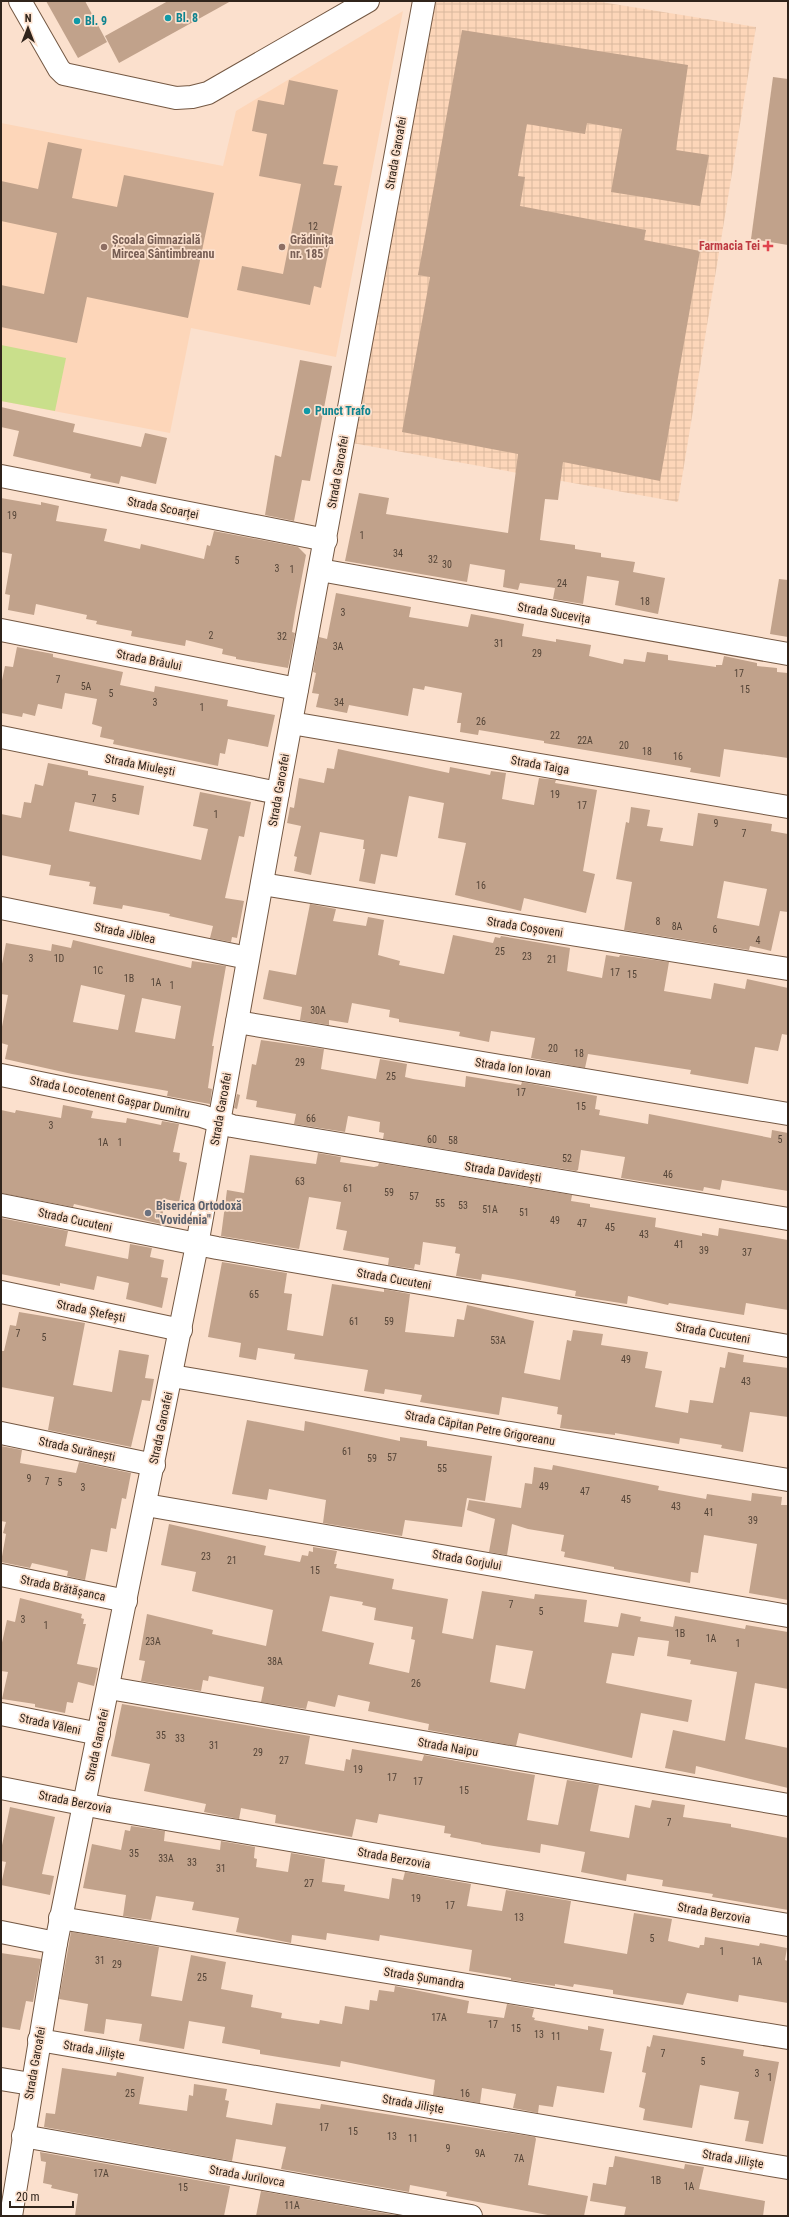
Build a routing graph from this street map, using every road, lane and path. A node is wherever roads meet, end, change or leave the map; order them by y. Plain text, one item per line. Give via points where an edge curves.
1 (20, 1) edge
2 (368, 1) edge
3 (424, 1) edge
4 (1, 476) edge
5 (326, 540) junction
6 (320, 570) junction
7 (1, 630) edge
8 (788, 654) edge
9 (297, 689) junction
10 (291, 723) junction
11 (1, 737) edge
12 (278, 793) junction
13 (788, 808) edge
14 (262, 884) junction
15 (1, 908) edge
16 (248, 958) junction
17 (788, 969) edge
18 (237, 1022) junction
19 (1, 1075) edge
20 (788, 1114) edge
21 (219, 1122) junction
22 (1, 1205) edge
23 (788, 1219) edge
24 (197, 1245) junction
25 (1, 1292) edge
26 (181, 1330) junction
27 (788, 1346) edge
28 (172, 1376) junction
29 (1, 1433) edge
30 (154, 1465) junction
31 (788, 1480) edge
32 (146, 1505) junction
33 (1, 1575) edge
34 (126, 1601) junction
35 (788, 1616) edge
36 (109, 1688) junction
37 (1, 1714) edge
38 (99, 1734) junction
39 (1, 1788) edge
40 (85, 1804) junction
41 (788, 1805) edge
42 (60, 1918) junction
43 (788, 1925) edge
44 (1, 1932) edge
45 (56, 1943) junction
46 (788, 2038) edge
47 (39, 2040) junction
48 (1, 2079) edge
49 (31, 2084) junction
50 (23, 2136) junction
51 (788, 2168) edge
52 (10, 2216) edge
53 (471, 2216) edge

1 - 2 street via 64,74 176,98 208,93
3 - 5 street, Strada Garoafei
4 - 5 street, Strada Scoarței
5 - 6 street, Strada Garoafei
6 - 8 street, Strada Sucevița
6 - 9 street, Strada Garoafei
7 - 9 street, Strada Brâului
9 - 10 street, Strada Garoafei
10 - 12 street, Strada Garoafei
10 - 13 street, Strada Taiga
11 - 12 street, Strada Miulești
12 - 14 street, Strada Garoafei
14 - 16 street, Strada Garoafei
14 - 17 street, Strada Coșoveni
15 - 16 street, Strada Jiblea
16 - 18 street, Strada Garoafei
18 - 20 street, Strada Ion Iovan
18 - 21 street, Strada Garoafei
19 - 21 street, Strada Locotenent Gașpar Dumitru via 202,1116
21 - 23 street, Strada Davidești
21 - 24 street, Strada Garoafei
22 - 24 street, Strada Cucuteni
24 - 26 street, Strada Garoafei
24 - 27 street, Strada Cucuteni
25 - 26 street, Strada Ștefești
26 - 28 street, Strada Garoafei
28 - 30 street, Strada Garoafei
28 - 31 street, Strada Căpitan Petre Grigoreanu
29 - 30 street, Strada Surănești
30 - 32 street, Strada Garoafei
32 - 34 street, Strada Garoafei
32 - 35 street, Strada Gorjului
33 - 34 street, Strada Brătășanca
34 - 36 street, Strada Garoafei
36 - 38 street, Strada Garoafei
36 - 41 street, Strada Naipu
37 - 38 street, Strada Văleni
38 - 40 street, Strada Garoafei
39 - 40 street, Strada Berzovia
40 - 42 street, Strada Garoafei
40 - 43 street, Strada Berzovia
42 - 45 street, Strada Garoafei
42 - 46 street, Strada Șumandra
44 - 45 street
45 - 47 street, Strada Garoafei
47 - 49 street, Strada Garoafei
47 - 51 street, Strada Jiliște
48 - 49 street
49 - 50 street, Strada Garoafei
50 - 52 street, Strada Garoafei
50 - 53 street, Strada Jurilovca

